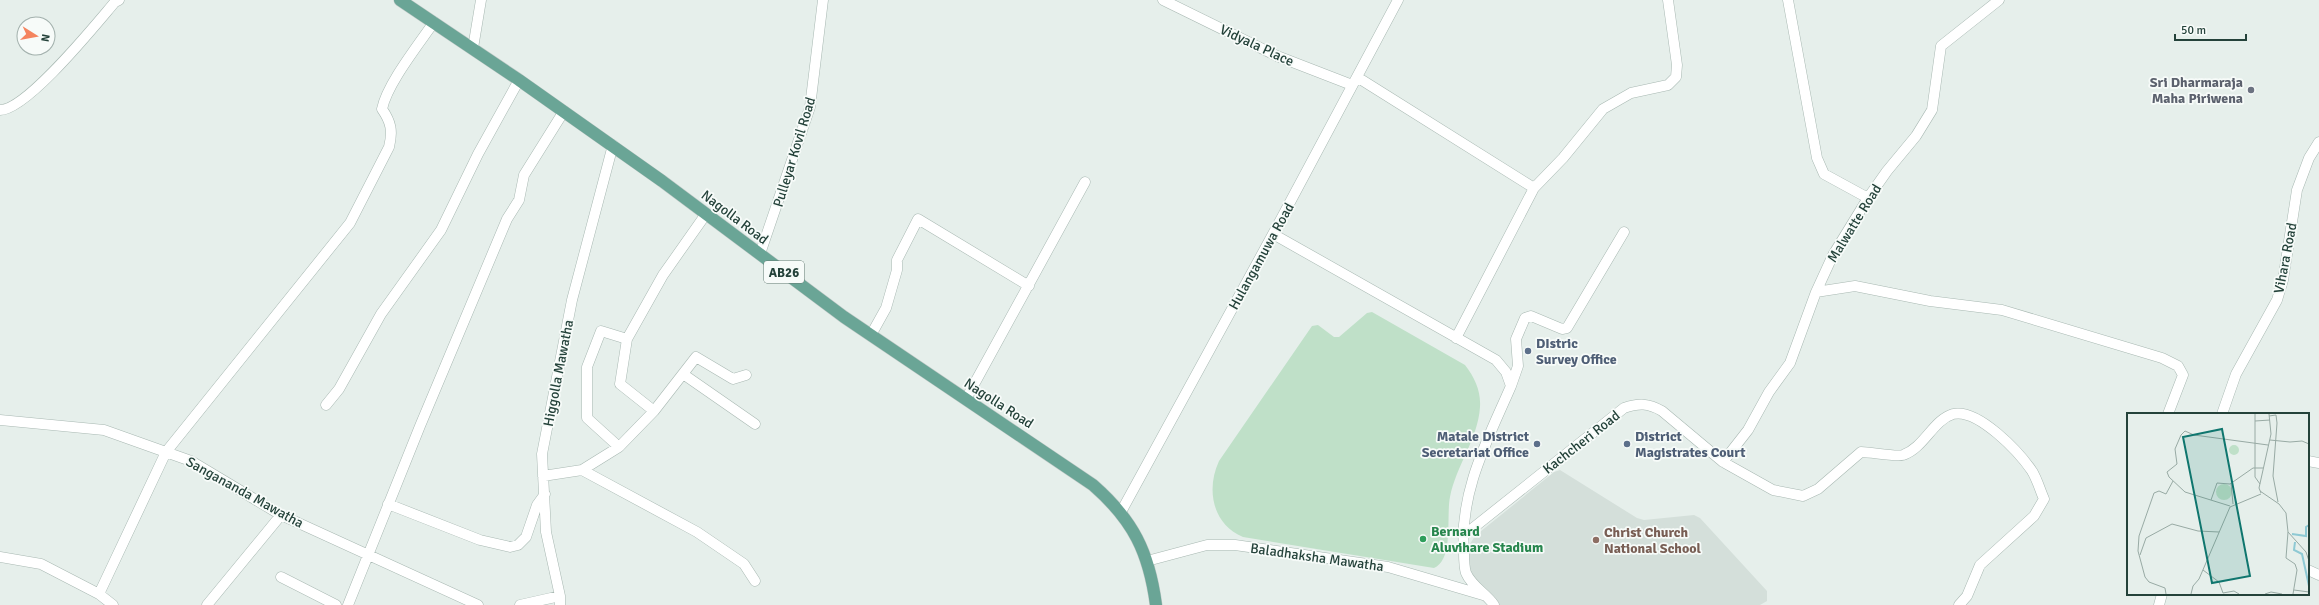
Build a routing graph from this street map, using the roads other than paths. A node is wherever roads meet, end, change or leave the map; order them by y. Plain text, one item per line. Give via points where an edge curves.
1 (400, 0) edge
2 (481, 0) edge
3 (823, 0) edge
4 (1163, 0) edge
5 (1398, 0) edge
6 (1668, 0) edge
7 (1788, 0) edge
8 (1999, 0) edge
9 (116, 1) edge
10 (434, 22) junction
11 (473, 48) junction
12 (520, 80) junction
13 (1354, 81) junction
14 (0, 110) edge
15 (564, 110) junction
16 (2319, 142) edge
17 (613, 145) junction
18 (1085, 182) dead end
19 (1534, 188) junction
20 (1868, 198) junction
21 (706, 214) junction
22 (1624, 232) dead end
23 (1273, 234) junction
24 (760, 254) junction
25 (1029, 286) junction
26 (1816, 292) junction
27 (871, 335) junction
28 (1456, 338) junction
29 (627, 339) junction
30 (683, 374) junction
31 (746, 375) dead end
32 (1511, 386) junction
33 (966, 399) junction
34 (326, 406) dead end
35 (654, 411) junction
36 (2168, 413) edge
37 (2222, 413) edge
38 (0, 420) edge
39 (756, 424) dead end
40 (619, 447) junction
41 (166, 452) junction
42 (2309, 461) edge
43 (1723, 462) junction
44 (2319, 463) edge
45 (582, 470) junction
46 (543, 476) junction
47 (545, 494) junction
48 (388, 504) junction
49 (1121, 512) junction
50 (281, 515) junction
51 (1463, 536) junction
52 (367, 555) junction
53 (0, 557) edge
54 (1147, 560) junction
55 (2309, 570) edge
56 (2319, 575) edge
57 (281, 577) dead end
58 (755, 582) dead end
59 (99, 594) junction
60 (1485, 595) junction
61 (2162, 595) edge
62 (560, 600) edge
63 (113, 605) edge
64 (207, 605) edge
65 (336, 605) edge
66 (348, 605) edge
67 (478, 605) edge
68 (520, 605) edge
69 (1156, 605) edge
70 (1494, 605) edge
71 (1959, 605) edge
72 (2159, 605) edge

1 - 10 main road, Nagolla Road / AB26
2 - 11 street
3 - 24 street, Pulleyar Kovil Road via 810,107
4 - 13 street, Vidyala Place via 1277,56
5 - 13 street, Hulangamuwa Road
6 - 19 street via 1677,65 1676,77 1668,86 1631,93 1603,109 1563,158
7 - 20 street via 1817,158 1824,174
8 - 20 street, Malwatte Road via 1941,46 1932,110 1916,136
9 - 14 street via 47,77 24,98 5,110
10 - 11 main road, Nagolla Road / AB26
10 - 41 street via 396,78 383,104 382,109 389,120 392,134 389,147 350,223
11 - 12 main road, Nagolla Road / AB26
12 - 15 main road, Nagolla Road / AB26
12 - 34 street via 478,154 441,230 381,314 339,389
13 - 19 street, Vidyala Place
13 - 23 street, Hulangamuwa Road
15 - 17 main road, Nagolla Road / AB26
15 - 48 street via 524,175 519,200 507,219
16 - 37 street, Vihara Road via 2309,158 2297,190 2283,280 2277,300 2236,374
17 - 21 main road, Nagolla Road / AB26
17 - 46 street, Higgolla Mawatha via 572,300 542,454
18 - 25 street
19 - 28 street
20 - 26 street, Malwatte Road via 1833,255
21 - 24 main road, Nagolla Road / AB26
21 - 29 street via 663,275
22 - 32 street via 1567,328 1562,329 1531,316 1525,318 1516,340 1518,366
23 - 28 street
23 - 49 street, Hulangamuwa Road
24 - 27 main road, Nagolla Road / AB26
25 - 27 street via 918,219 897,260 897,270 886,308
25 - 33 street
26 - 36 street via 1854,286 2002,310 2162,358 2178,366 2183,375
26 - 43 street, Malwatte Road via 1790,363 1769,392 1748,430
27 - 33 main road, Nagolla Road / AB26
28 - 32 street via 1496,360 1506,372
29 - 35 street via 620,384
29 - 40 street via 600,331 587,367 587,418
30 - 31 street via 696,357 733,379
30 - 35 street
30 - 39 street
32 - 51 street via 1474,470 1466,504
33 - 49 main road, Nagolla Road / AB26 via 1076,471
35 - 40 street
38 - 41 street, Sangananda Mawatha via 104,430
40 - 45 street
41 - 50 street, Sangananda Mawatha via 192,461
41 - 59 street
42 - 44 street
43 - 51 street, Kachcheri Road via 1662,411 1652,405 1638,403 1624,408
43 - 71 street, Kachcheri Road via 1773,490 1803,496 1818,490 1861,452 1903,455 1952,414 1962,414 1989,426 2013,448 2033,472 2044,499 2034,516 1980,565 1967,596
45 - 46 street
45 - 58 street via 697,532 744,564
46 - 47 street, Higgolla Mawatha
47 - 48 street via 537,505 526,537 518,545 510,546 480,540
47 - 62 street, Higgolla Mawatha via 546,532
48 - 52 street
49 - 54 main road, Nagolla Road / AB26 via 1134,530
50 - 52 street, Sangananda Mawatha
50 - 64 street
51 - 60 street via 1465,571 1471,582
52 - 66 street
52 - 67 street, Sangananda Mawatha
53 - 59 street via 41,564
54 - 60 street, Baladhaksha Mawatha via 1207,545 1235,545 1388,567
54 - 69 main road, Nagolla Road
55 - 56 street
57 - 65 street
59 - 63 street
60 - 70 street
61 - 72 street
62 - 68 street

